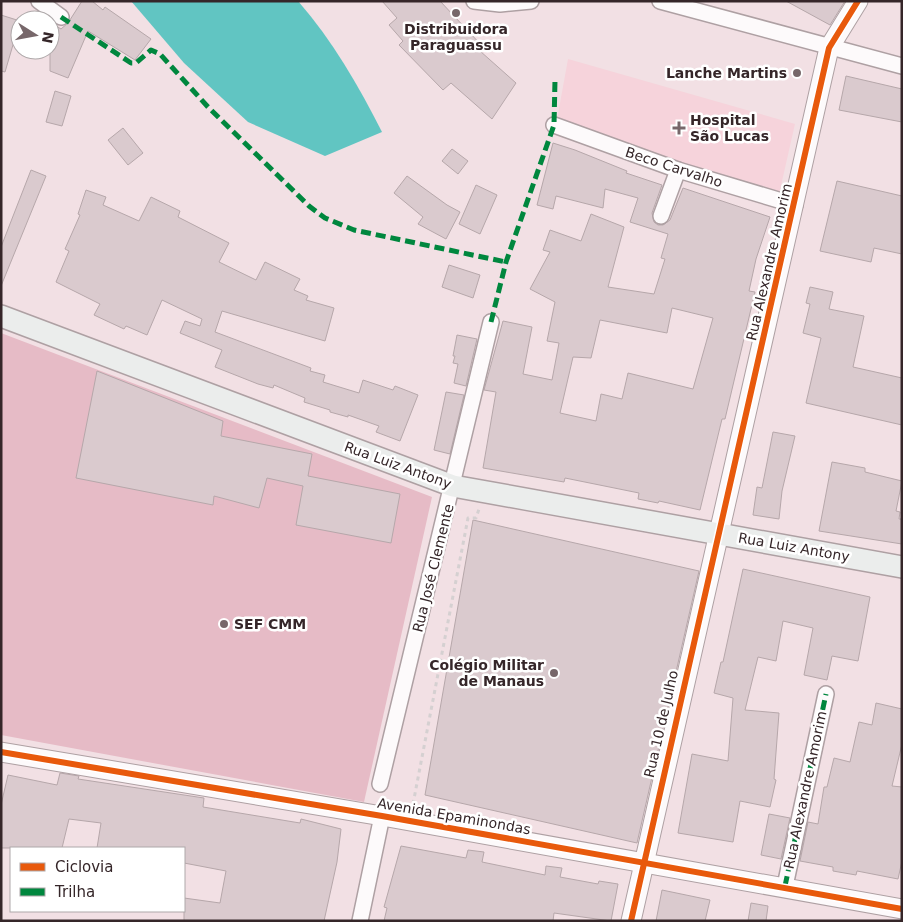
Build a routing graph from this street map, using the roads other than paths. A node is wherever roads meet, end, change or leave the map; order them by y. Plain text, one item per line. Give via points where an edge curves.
1 (39, 1) edge
2 (474, 1) edge
3 (531, 1) edge
4 (660, 1) edge
5 (858, 1) edge
6 (61, 17) dead end
7 (829, 48) junction
8 (902, 66) edge
9 (554, 125) dead end
10 (678, 170) junction
11 (795, 205) junction
12 (661, 216) dead end
13 (1, 316) edge
14 (491, 322) dead end
15 (453, 486) junction
16 (718, 534) junction
17 (902, 567) edge
18 (826, 694) dead end
19 (1, 752) edge
20 (380, 784) dead end
21 (382, 816) junction
22 (642, 863) junction
23 (784, 886) junction
24 (902, 909) edge
25 (360, 921) edge
26 (631, 921) edge

1 - 6 street
2 - 3 street via 500,4
4 - 7 street
5 - 7 street, Rua Alexandre Amorim
7 - 8 street
7 - 11 street, Rua Alexandre Amorim
9 - 10 street, Beco Carvalho
10 - 11 street, Beco Carvalho
10 - 12 street
11 - 16 street, Rua Alexandre Amorim
13 - 15 main road, Rua Luiz Antony
14 - 15 street, Rua José Clemente
15 - 16 main road, Rua Luiz Antony
15 - 20 street, Rua José Clemente
16 - 17 main road, Rua Luiz Antony
16 - 22 street, Rua 10 de Julho
18 - 23 street, Rua Alexandre Amorim
19 - 21 street, Avenida Epaminondas
21 - 22 street, Avenida Epaminondas
21 - 25 street
22 - 23 street, Avenida Epaminondas
22 - 26 street, Rua 10 de Julho
23 - 24 street, Avenida Epaminondas

